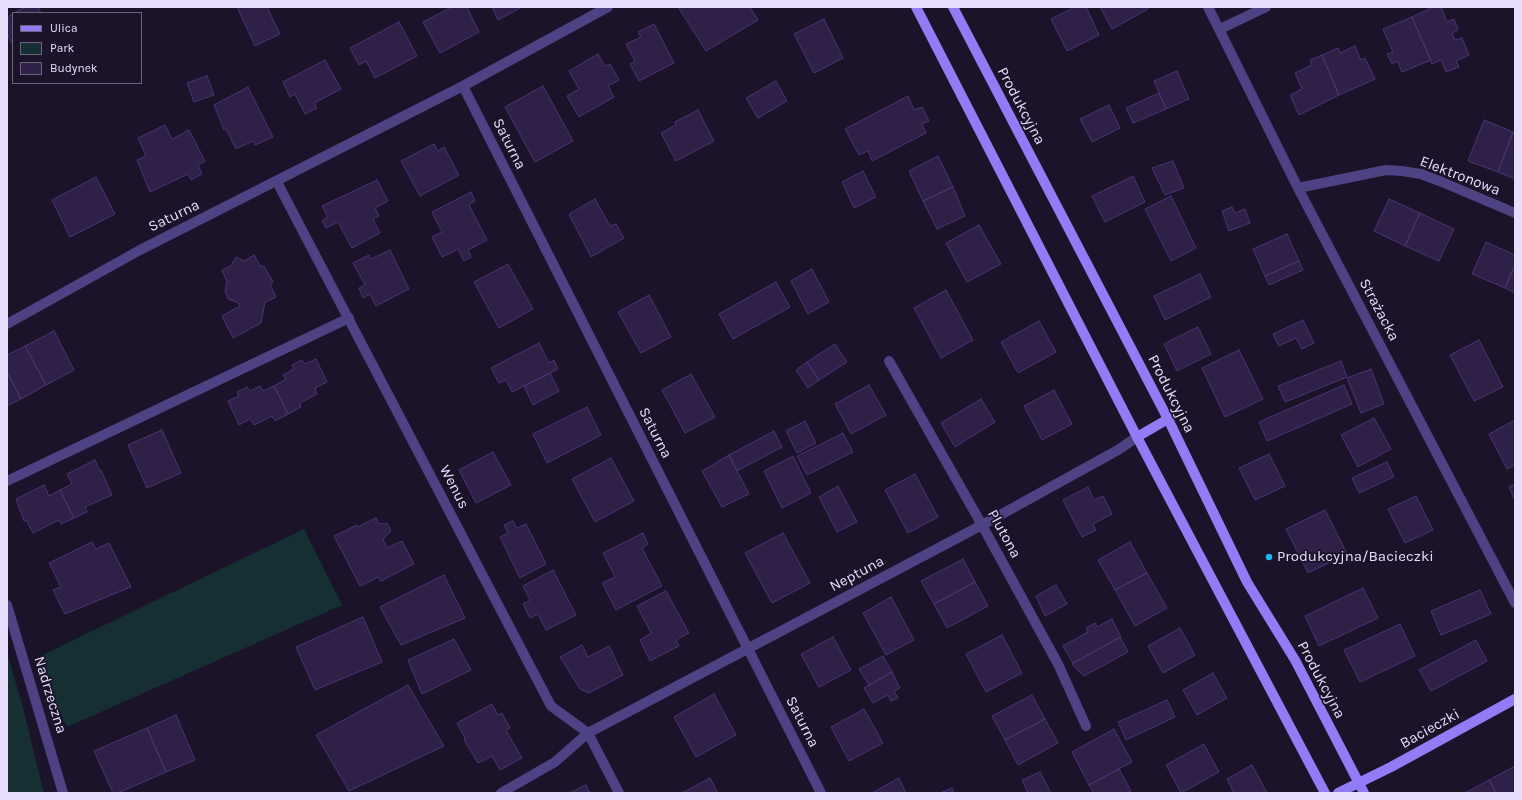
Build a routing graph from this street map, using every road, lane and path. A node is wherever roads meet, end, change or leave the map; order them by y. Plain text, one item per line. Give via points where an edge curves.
1 (608, 7) edge
2 (916, 7) edge
3 (953, 7) edge
4 (1208, 7) edge
5 (1266, 7) edge
6 (1220, 29) junction
7 (463, 86) junction
8 (277, 182) junction
9 (1298, 188) junction
10 (1515, 213) edge
11 (349, 318) junction
12 (7, 324) edge
13 (889, 361) dead end
14 (1168, 420) junction
15 (1137, 437) junction
16 (7, 481) edge
17 (982, 525) junction
18 (1515, 603) edge
19 (7, 605) edge
20 (747, 648) junction
21 (1515, 699) edge
22 (1086, 726) dead end
23 (588, 733) junction
24 (1358, 782) junction
25 (64, 793) edge
26 (501, 793) edge
27 (619, 793) edge
28 (821, 793) edge
29 (1325, 793) edge
30 (1338, 793) edge
31 (1364, 793) edge

1 - 7 street, Saturna
2 - 15 main road
3 - 14 main road, Produkcyjna
4 - 6 street, Strażacka
5 - 6 street
6 - 9 street, Strażacka
7 - 8 street, Saturna
7 - 20 street, Saturna
8 - 11 street, Wenus
8 - 12 street, Saturna via 140,250
9 - 10 street, Elektronowa via 1386,170 1402,171 1421,174
9 - 18 street, Strażacka
11 - 16 street
11 - 23 street, Wenus via 551,706
13 - 17 street, Plutona
14 - 15 main road
14 - 24 main road, Produkcyjna via 1247,582 1295,660
15 - 17 street, Neptuna
15 - 29 main road
17 - 20 street, Neptuna
17 - 22 street, Plutona via 1058,664
19 - 25 street, Nadrzeczna
20 - 23 street, Neptuna
20 - 28 street, Saturna
21 - 24 main road, Bacieczki via 1391,767
23 - 26 street, Neptuna via 555,762
23 - 27 street, Wenus
24 - 30 main road, Bacieczki
24 - 31 main road, Produkcyjna

